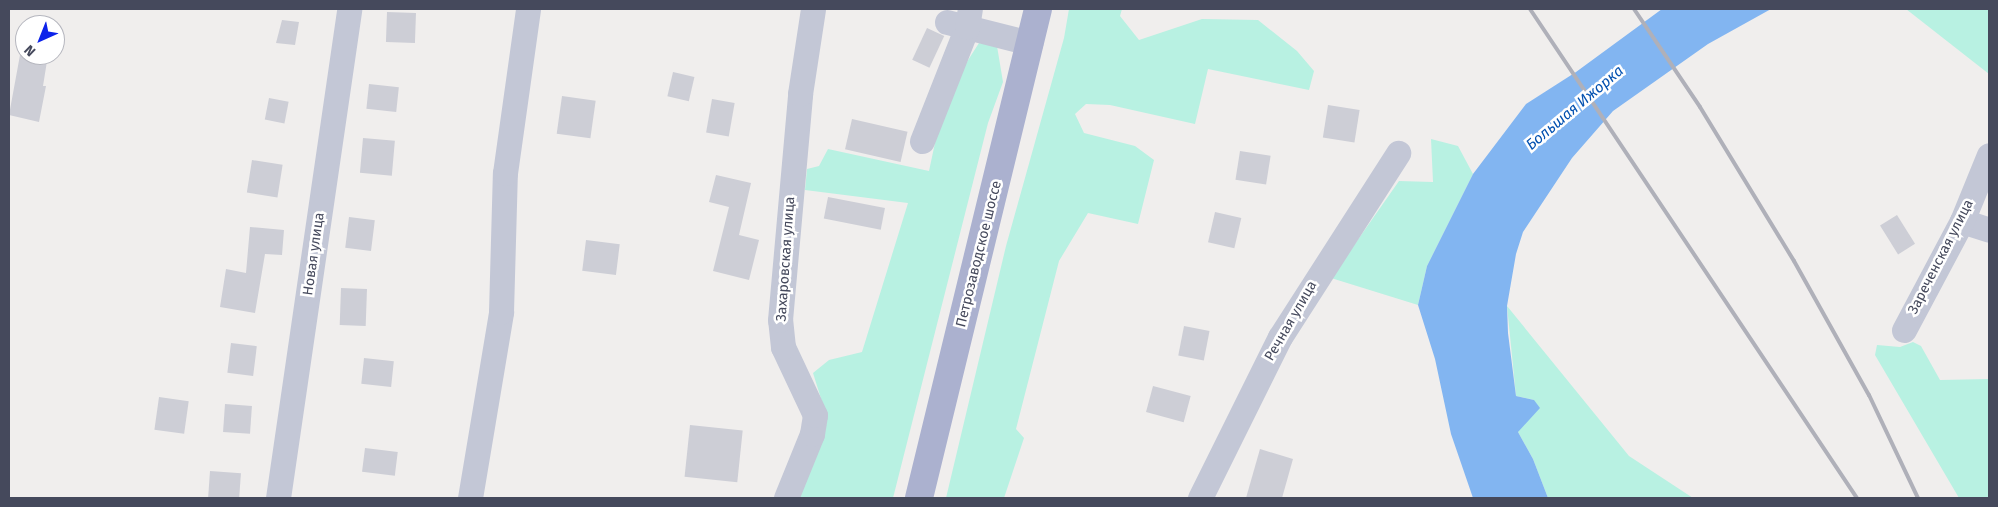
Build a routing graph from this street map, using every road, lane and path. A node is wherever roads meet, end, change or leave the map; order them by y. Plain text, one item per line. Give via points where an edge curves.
1 (349, 9) edge
2 (528, 9) edge
3 (813, 9) edge
4 (1038, 9) edge
5 (961, 19) edge
6 (1030, 43) junction
7 (922, 141) dead end
8 (1398, 153) dead end
9 (1989, 155) edge
10 (1962, 221) junction
11 (1989, 230) edge
12 (1904, 330) dead end
13 (278, 498) edge
14 (470, 498) edge
15 (786, 498) edge
16 (919, 498) edge
17 (1200, 498) edge

1 - 13 street, Новая улица
2 - 14 street via 505,173 501,312
3 - 15 street, Захаровская улица via 800,94 780,320 783,347 814,415 812,434
4 - 6 main road, Петрозаводское шоссе
5 - 6 street
5 - 7 street
6 - 16 main road, Петрозаводское шоссе
8 - 17 street, Речная улица via 1280,337
9 - 10 street, Зареченская улица
10 - 11 street
10 - 12 street, Зареченская улица

